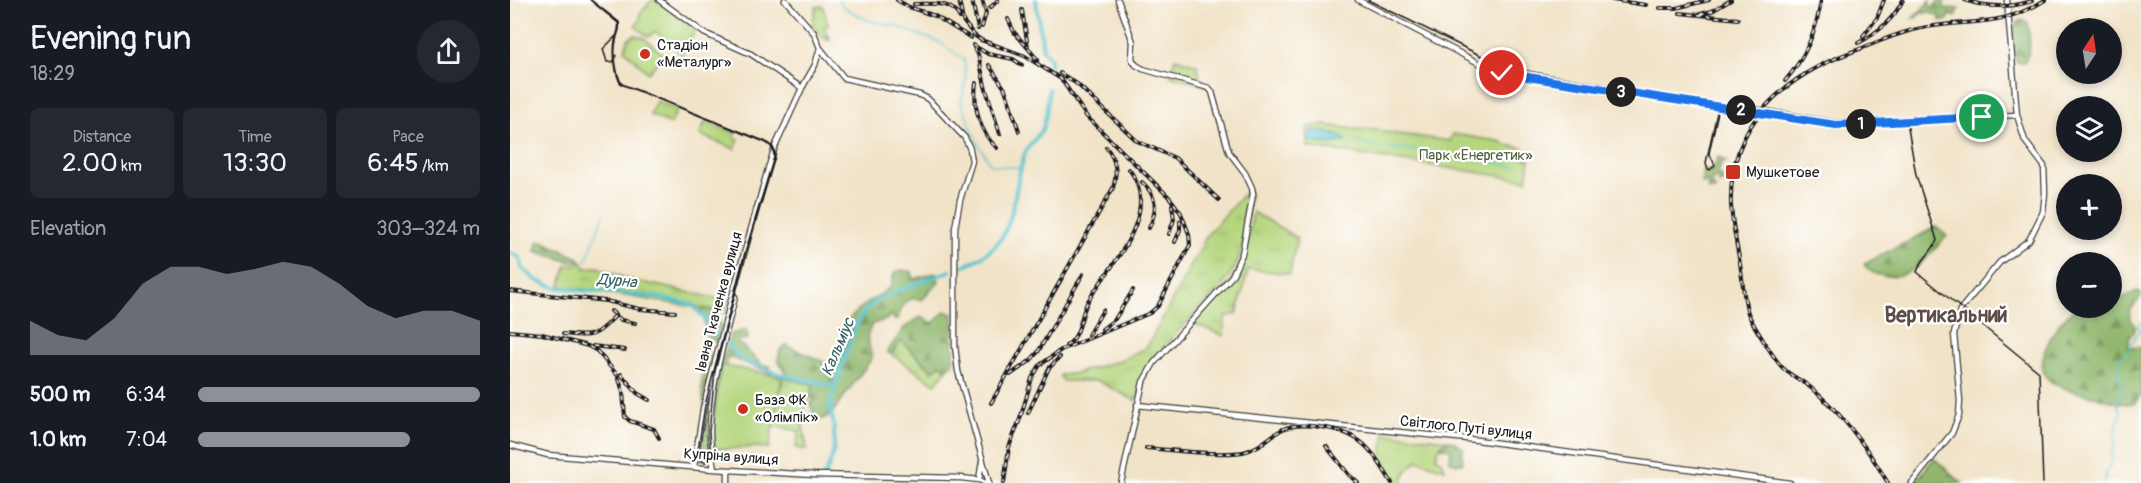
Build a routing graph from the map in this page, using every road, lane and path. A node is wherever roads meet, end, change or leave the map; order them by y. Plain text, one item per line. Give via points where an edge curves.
1 (659, 0) edge
2 (785, 0) edge
3 (1118, 0) edge
4 (1358, 0) edge
5 (2007, 0) edge
6 (820, 48) junction
7 (802, 88) junction
8 (2017, 116) junction
9 (777, 146) junction
10 (1137, 405) junction
11 (510, 445) edge
12 (982, 458) junction
13 (694, 467) junction
14 (714, 469) junction
15 (728, 470) junction
16 (987, 475) junction
17 (980, 477) junction
18 (728, 483) edge
19 (988, 483) edge
20 (1121, 483) edge
21 (1790, 483) edge
22 (1912, 483) edge

1 - 7 main road via 704,33 751,54
2 - 6 main road via 814,33
3 - 10 main road via 1133,42 1132,59 1136,65 1212,92 1229,152 1248,179 1253,194 1237,268 1154,363 1143,382
4 - 8 main road, bridge via 1496,72 1836,123
5 - 8 main road
6 - 7 main road, Івана Ткаченка вулиця
6 - 12 main road via 844,78 928,99 965,138 970,149 972,160 955,228 955,346
7 - 9 main road, Івана Ткаченка вулиця
8 - 22 main road via 2025,141 2044,166 2043,213 2029,240 2000,262 1960,310 1954,334 1959,415 1952,433
9 - 13 main road, Івана Ткаченка вулиця via 726,320 703,409
9 - 14 main road, Івана Ткаченка вулиця via 717,370 710,435
10 - 20 main road
10 - 21 main road, Світлого Путі вулиця via 1477,440
11 - 13 main road, Купріна вулиця via 549,455
12 - 16 main road
12 - 17 main road
13 - 14 main road, Купріна вулиця
14 - 15 main road, Купріна вулиця
15 - 17 main road, Купріна вулиця
15 - 18 main road
16 - 17 main road
16 - 19 main road
17 - 19 main road, Купріна вулиця

